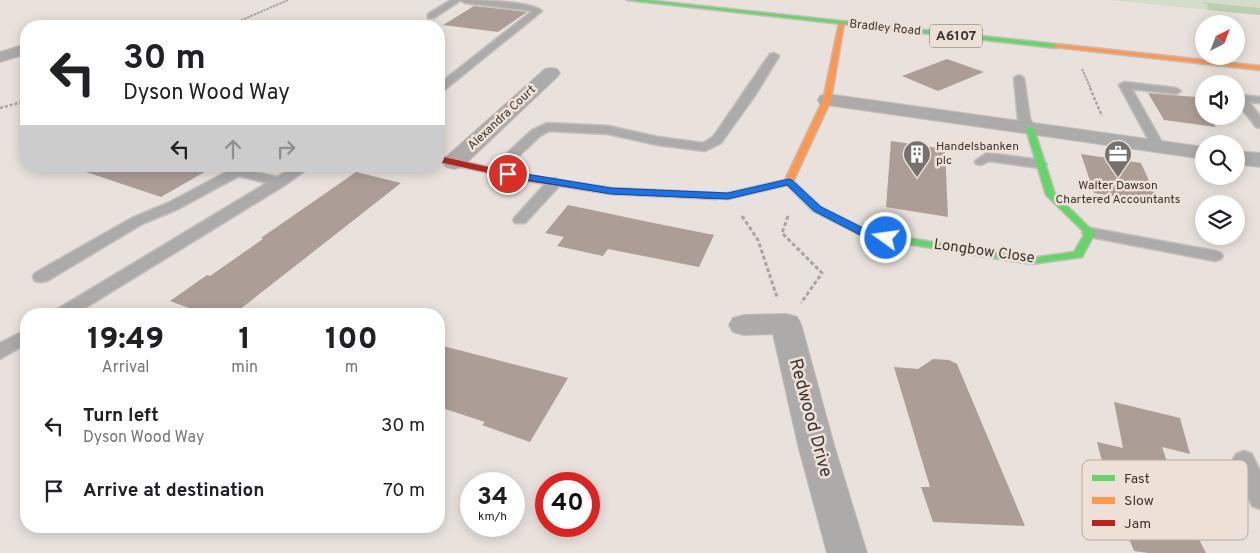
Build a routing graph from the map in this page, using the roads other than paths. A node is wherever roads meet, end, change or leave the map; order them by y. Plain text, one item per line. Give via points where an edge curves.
1 (457, 0) edge
2 (465, 0) edge
3 (630, 0) edge
4 (431, 16) dead end
5 (841, 24) junction
6 (20, 51) edge
7 (774, 56) dead end
8 (0, 57) edge
9 (0, 63) edge
10 (18, 68) dead end
11 (1260, 68) edge
12 (551, 73) dead end
13 (1019, 78) dead end
14 (445, 83) edge
15 (1176, 91) dead end
16 (827, 100) junction
17 (1260, 100) edge
18 (1260, 124) edge
19 (1030, 129) junction
20 (1112, 140) junction
21 (1158, 146) junction
22 (1195, 152) edge
23 (1245, 158) edge
24 (1260, 160) edge
25 (446, 161) edge
26 (981, 161) dead end
27 (1039, 161) junction
28 (495, 171) junction
29 (296, 172) edge
30 (280, 182) junction
31 (555, 182) junction
32 (793, 185) junction
33 (520, 220) dead end
34 (1090, 233) junction
35 (1215, 256) dead end
36 (41, 277) dead end
37 (72, 308) edge
38 (744, 324) dead end
39 (20, 340) edge
40 (0, 352) edge
41 (1248, 470) edge
42 (1260, 499) edge
43 (847, 553) edge

1 - 4 lane
2 - 14 lane via 538,11
3 - 5 street, Bradley Road / A6107
5 - 11 street, Bradley Road / A6107
5 - 16 street
6 - 8 street
7 - 28 lane via 717,140 705,147 608,130 547,127 536,133
9 - 10 street
12 - 25 street, Alexandra Court
13 - 19 lane via 1024,118
15 - 21 lane via 1124,85
16 - 19 street
16 - 32 street
17 - 18 lane via 1240,98
19 - 20 street
19 - 27 street
20 - 21 street
20 - 27 street via 1058,146
21 - 22 street
23 - 24 street
25 - 28 street
26 - 27 lane via 986,157
27 - 34 street via 1051,196
28 - 31 street
29 - 30 lane
30 - 36 lane via 237,172 137,221
30 - 37 lane
31 - 32 street via 611,191 728,196
31 - 33 lane
32 - 34 street, Longbow Close via 817,209 868,235 1032,261 1078,255
34 - 35 lane
38 - 43 street, Redwood Drive via 786,324
39 - 40 lane
41 - 42 lane

